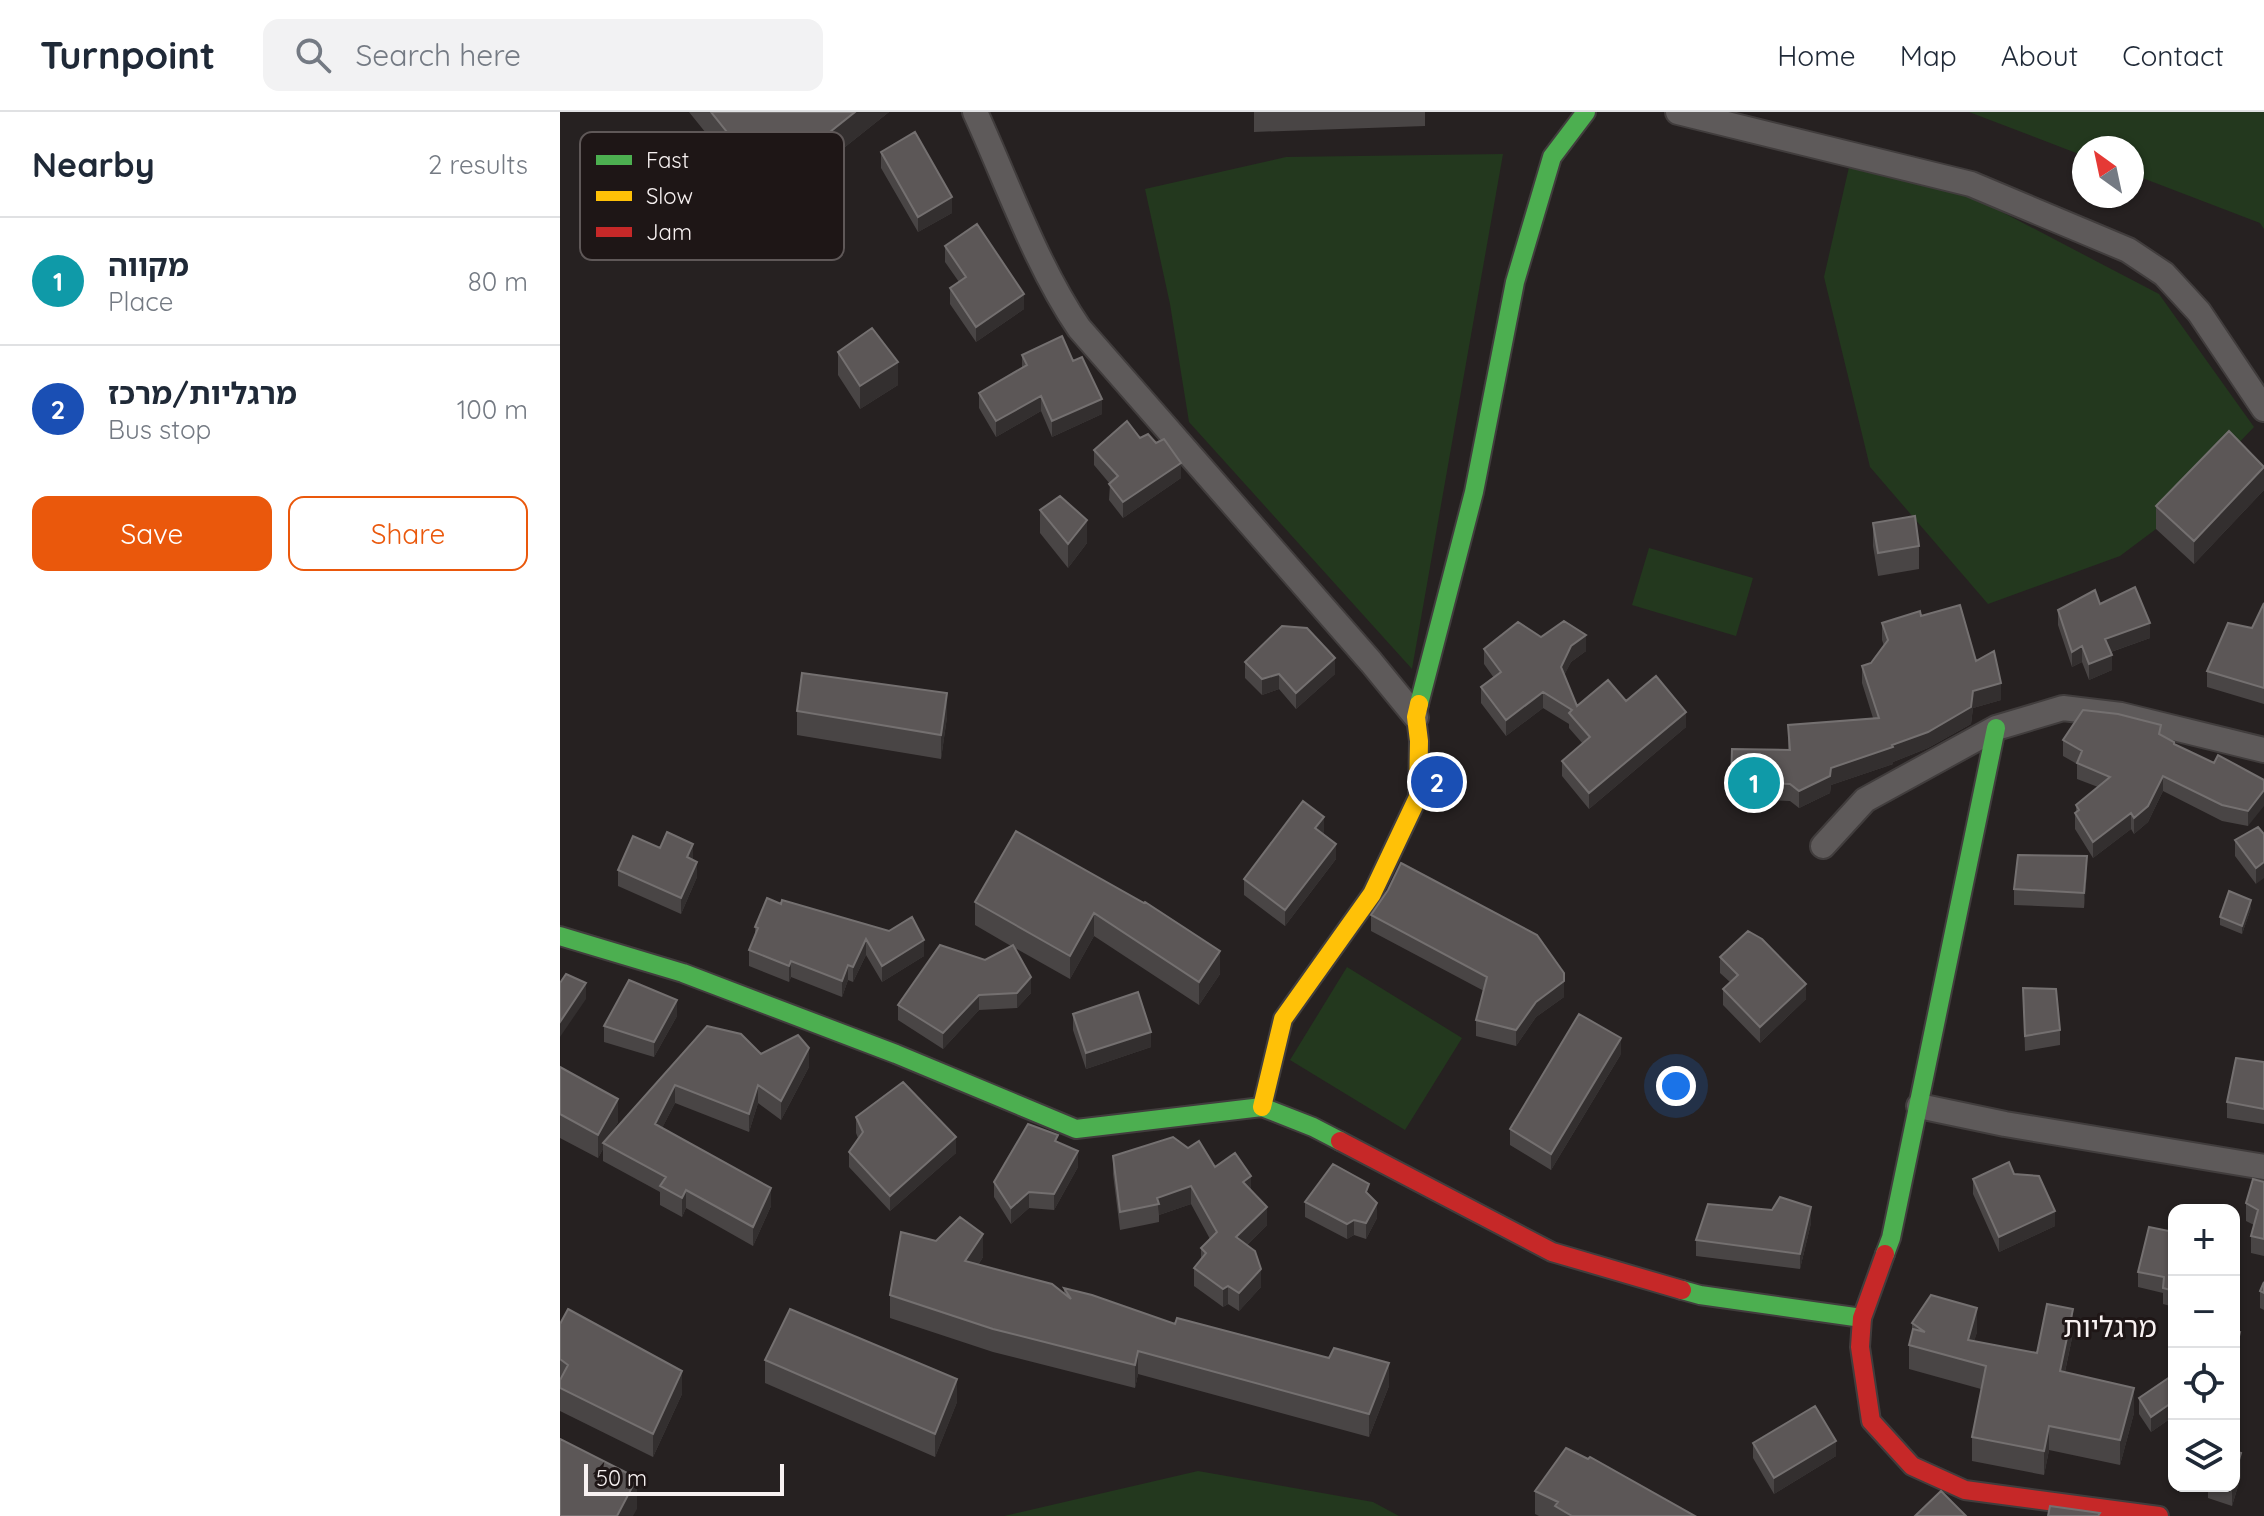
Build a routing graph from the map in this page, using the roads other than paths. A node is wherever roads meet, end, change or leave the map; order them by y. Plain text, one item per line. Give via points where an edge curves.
1 (975, 112) edge
2 (1586, 112) edge
3 (1678, 112) edge
4 (2264, 409) edge
5 (1416, 717) junction
6 (1996, 728) junction
7 (2264, 750) edge
8 (1823, 846) dead end
9 (560, 936) edge
10 (1919, 1106) junction
11 (1262, 1107) junction
12 (2264, 1167) edge
13 (1862, 1318) junction
14 (2159, 1516) edge

1 - 5 street via 1037,251 1079,328
2 - 5 street via 1552,157 1515,282 1474,492
3 - 4 street via 1971,184 2128,250 2164,274 2199,312
5 - 11 street via 1418,797 1372,894 1283,1019
6 - 7 street via 2063,708 2121,715
6 - 8 street via 1865,800
6 - 10 street
9 - 11 street via 683,973 1076,1129
10 - 12 street
10 - 13 street via 1891,1238
11 - 13 street via 1313,1127 1552,1252 1700,1295
13 - 14 street via 1860,1347 1871,1421 1912,1466 1965,1490

